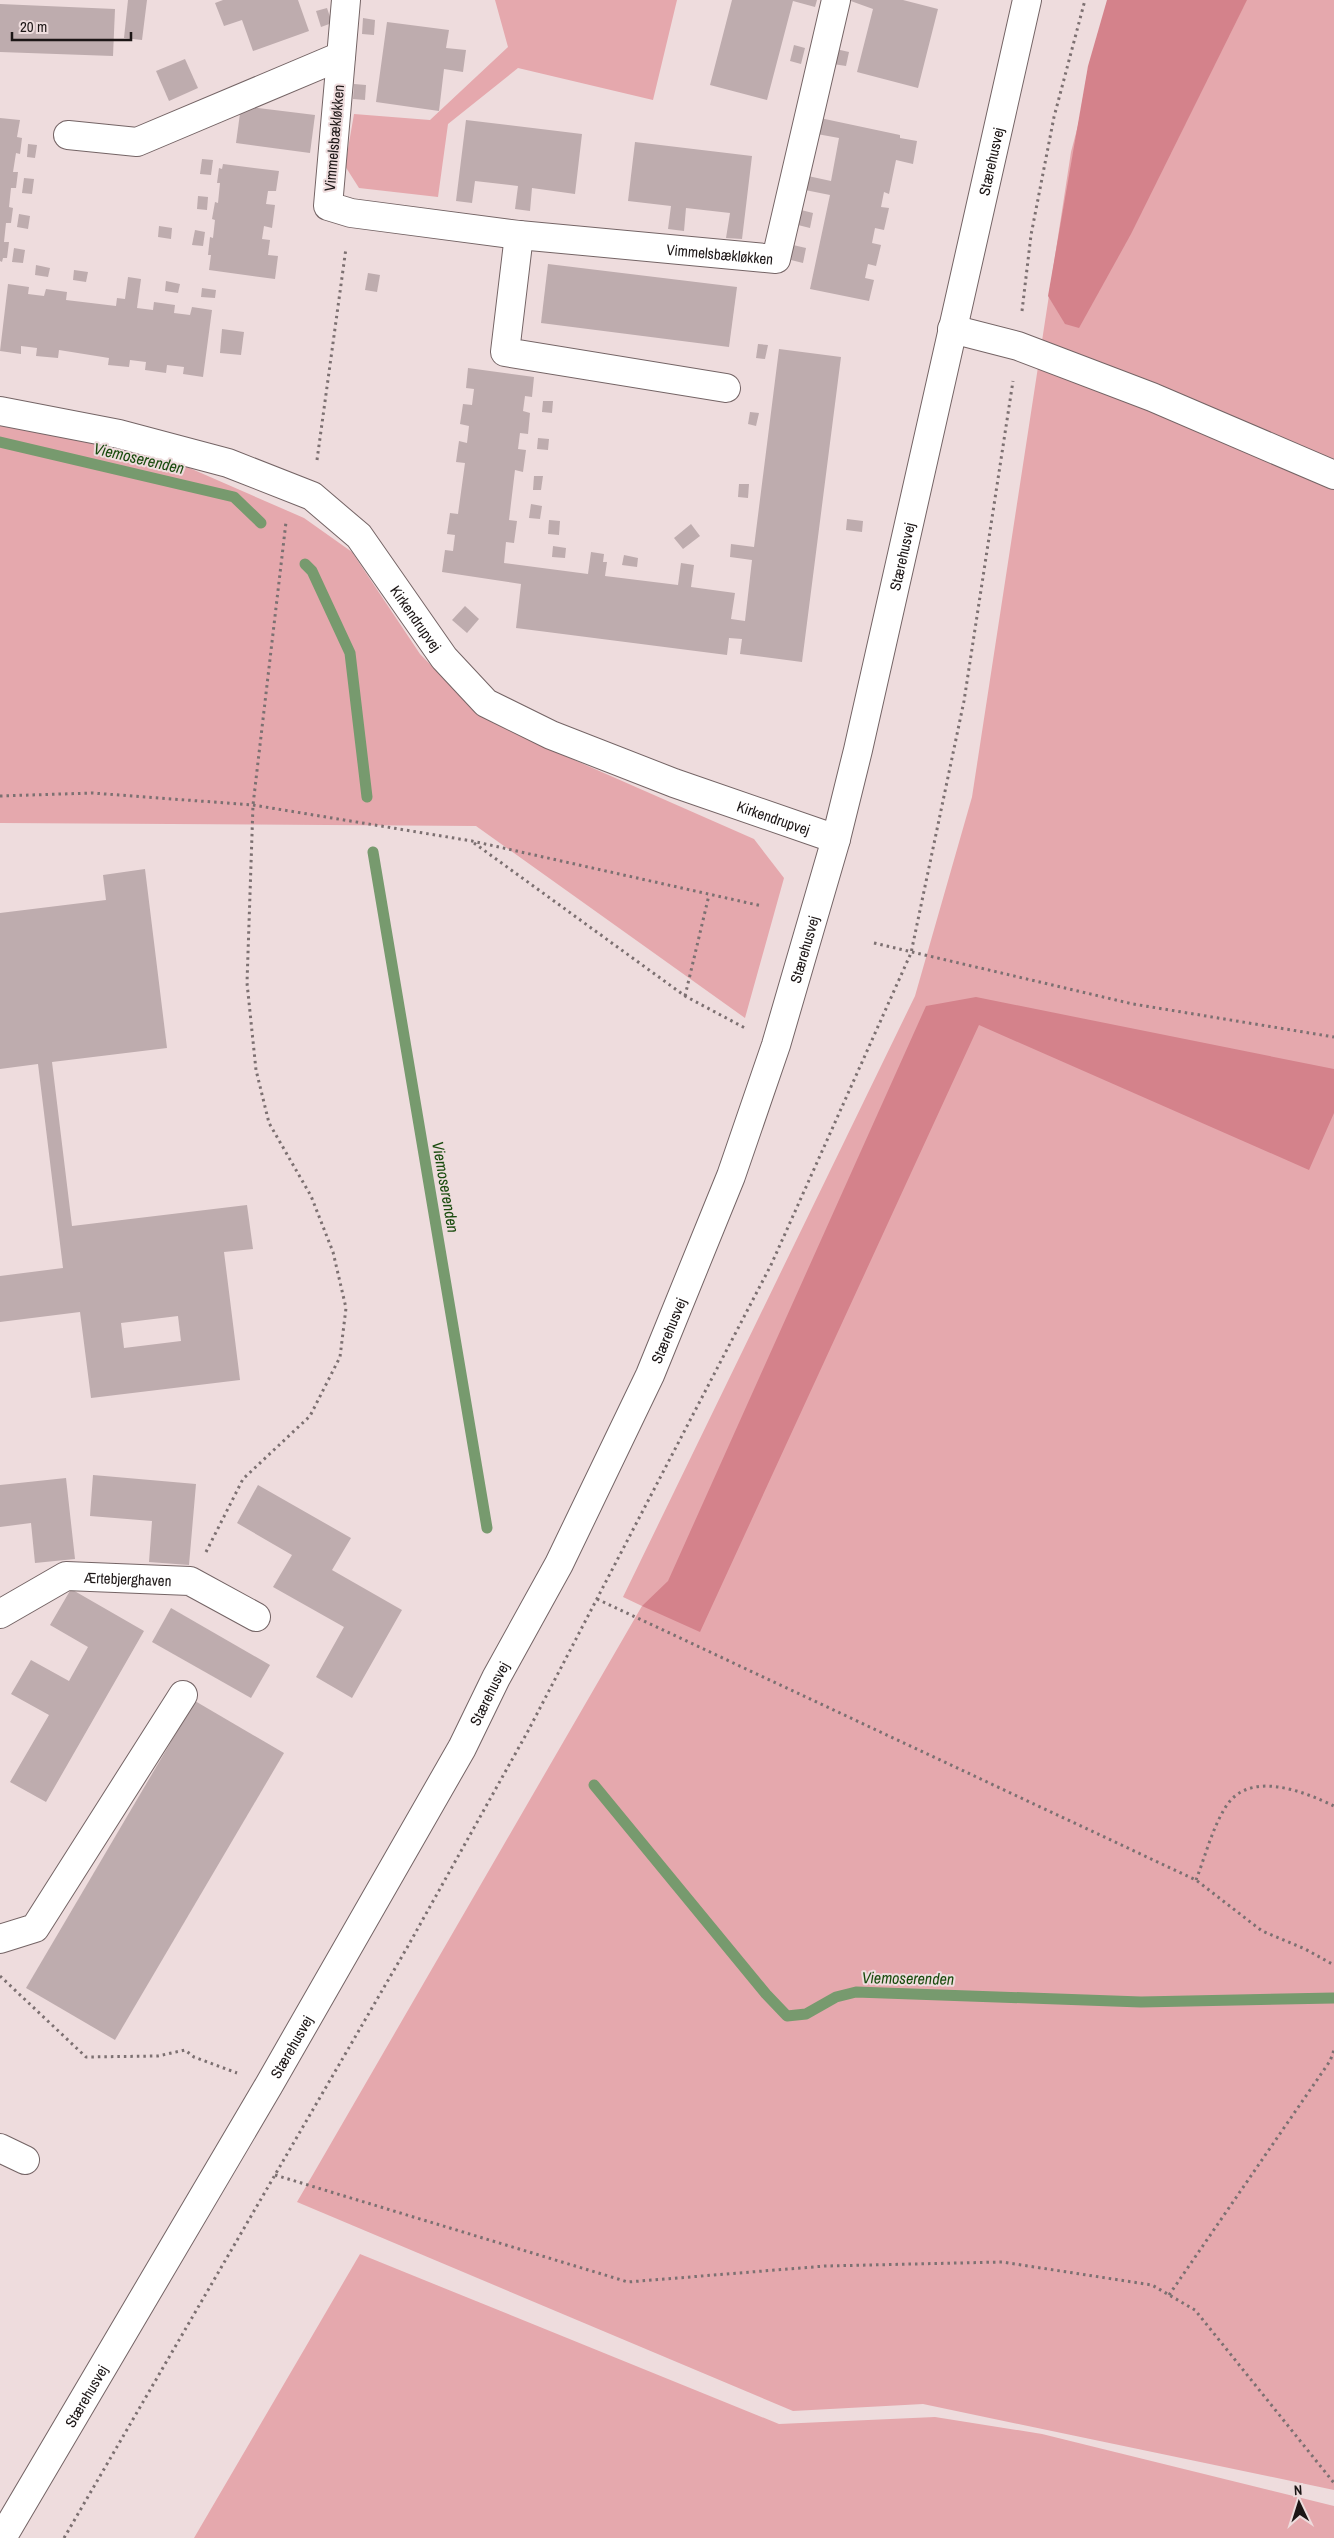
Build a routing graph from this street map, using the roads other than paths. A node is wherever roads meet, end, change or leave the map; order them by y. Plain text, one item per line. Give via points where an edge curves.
1 (346, 0) edge
2 (836, 0) edge
3 (1027, 0) edge
4 (341, 56) junction
5 (68, 135) dead end
6 (519, 236) junction
7 (952, 329) junction
8 (726, 388) dead end
9 (0, 411) edge
10 (1334, 475) edge
11 (836, 840) junction
12 (0, 1614) edge
13 (256, 1618) dead end
14 (183, 1695) dead end
15 (0, 1939) edge
16 (0, 2148) edge
17 (25, 2160) dead end
18 (2, 2538) edge

1 - 4 street, Vimmelsbækløkken
2 - 6 street, Vimmelsbækløkken via 776,259
3 - 7 street, Stærehusvej
4 - 5 street, Vimmelsbækløkken via 137,142
4 - 6 street, Vimmelsbækløkken via 328,206 350,213
6 - 8 street via 504,352
7 - 10 street via 1018,346 1152,397
7 - 11 street, Stærehusvej
9 - 11 street, Kirkendrupvej via 119,434 228,462 301,492 359,536 444,658 486,703 550,735
11 - 18 street, Stærehusvej via 776,1045 731,1176 650,1375 559,1564 496,1678 462,1748 269,2085
12 - 13 street, Ærtebjerghaven via 66,1576 190,1581
14 - 15 street via 35,1928
16 - 17 street

